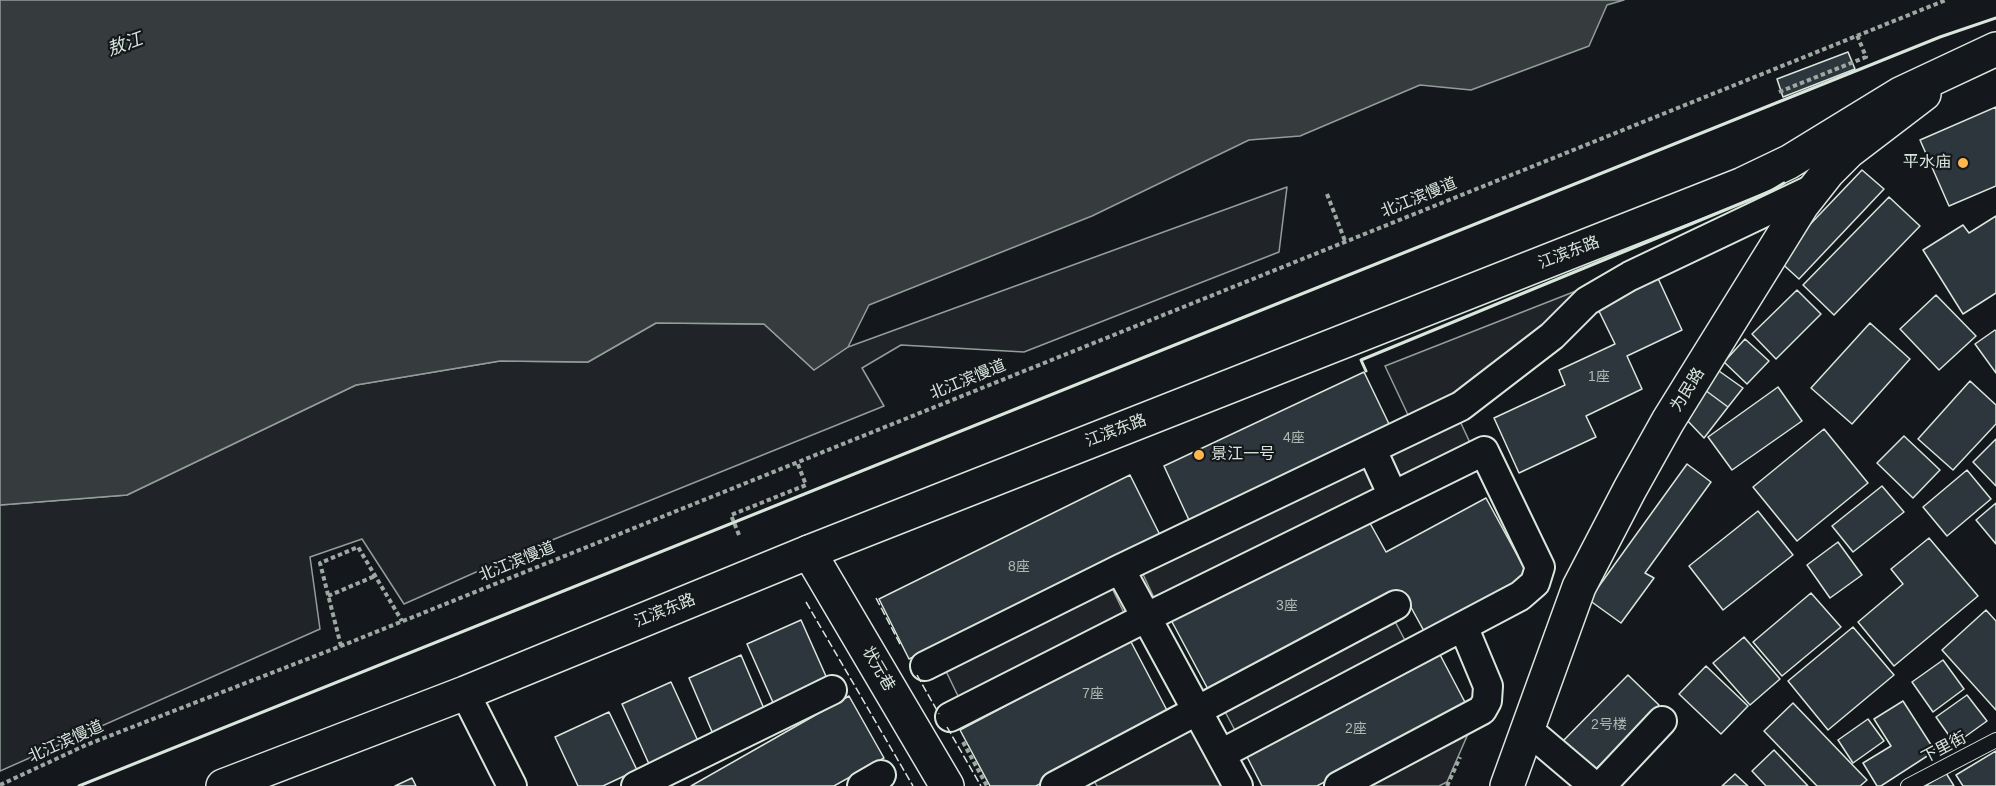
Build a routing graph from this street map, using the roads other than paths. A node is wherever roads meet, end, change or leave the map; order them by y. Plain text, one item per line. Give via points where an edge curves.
1 (1996, 49) edge
2 (1966, 62) junction
3 (1815, 188) junction
4 (1372, 450) junction
5 (1394, 495) junction
6 (809, 552) junction
7 (1120, 569) junction
8 (1396, 605) dead end
9 (1145, 618) junction
10 (1463, 626) junction
11 (925, 666) dead end
12 (832, 690) dead end
13 (465, 693) junction
14 (1198, 711) junction
15 (950, 717) road end
16 (1662, 721) dead end
17 (1528, 729) junction
18 (1996, 740) edge
19 (1221, 754) junction
20 (654, 782) edge
21 (1073, 782) edge
22 (224, 786) edge
23 (512, 786) edge
24 (947, 786) edge
25 (1238, 786) edge
26 (1339, 786) edge
27 (1507, 786) edge
28 (1594, 786) edge
29 (1602, 786) edge
30 (1908, 786) edge

1 - 2 main road, 江滨东路
2 - 3 main road, 为民路 via 1848,152
2 - 6 main road, 江滨东路 via 1900,94 1789,162 1743,184
3 - 4 street via 1587,301 1552,336 1461,406
3 - 17 main road, 为民路 via 1630,489 1570,606
4 - 5 street
4 - 7 street
5 - 9 street
5 - 10 street via 1484,451 1540,567 1535,583 1520,596
6 - 13 main road, 江滨东路
6 - 24 main road, 状元巷
7 - 9 street
7 - 11 street
8 - 14 street
9 - 14 street
9 - 15 street
10 - 19 street
10 - 26 street via 1488,686 1482,710
12 - 20 street
13 - 22 main road, 江滨东路
13 - 23 street
14 - 19 street
14 - 21 street
16 - 29 street
17 - 27 main road, 为民路
17 - 28 street
18 - 30 lane, 下里街
19 - 25 street

